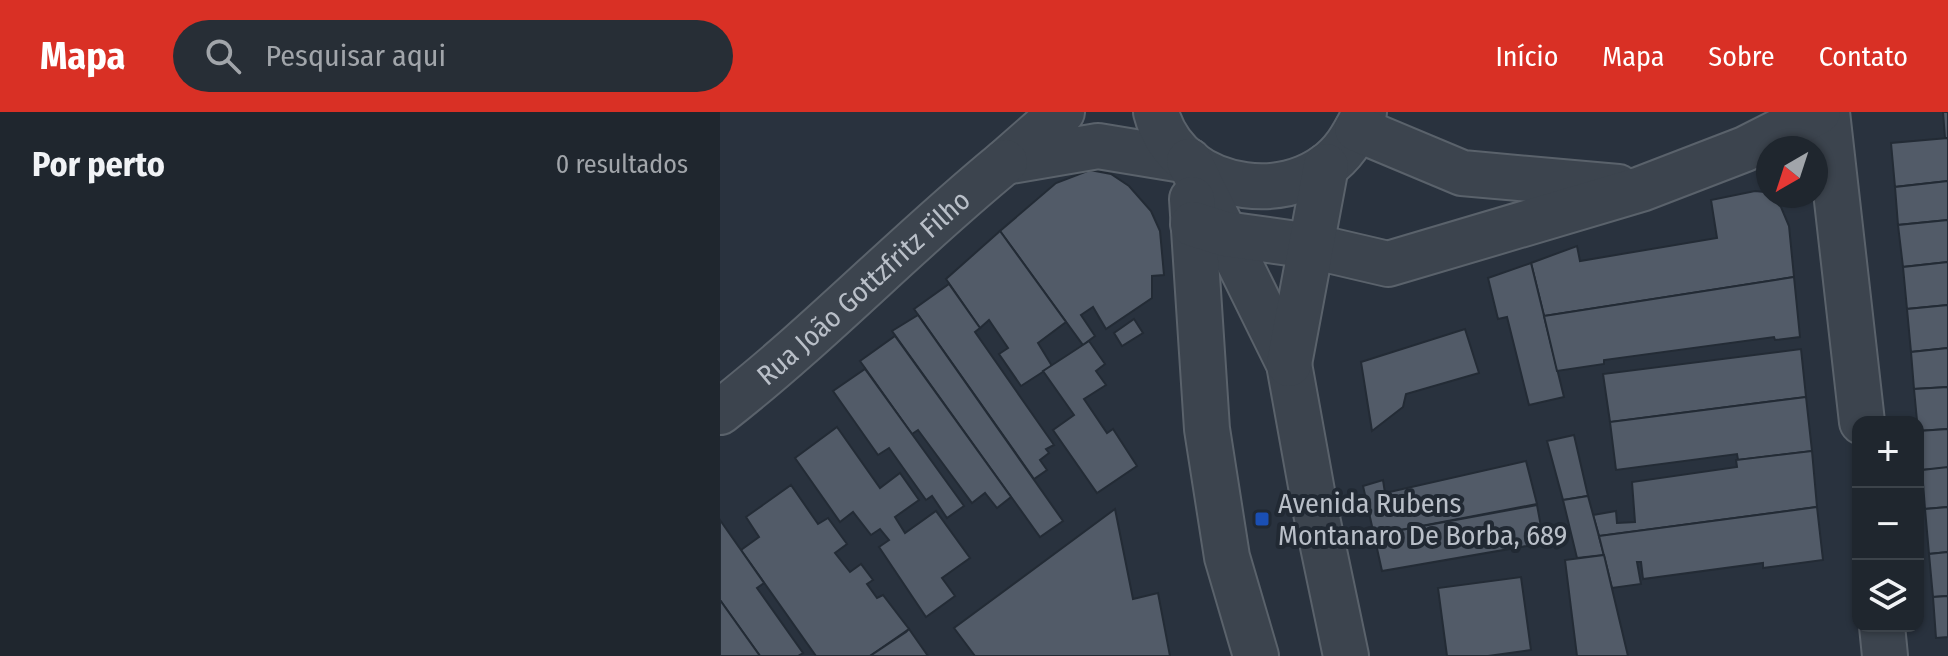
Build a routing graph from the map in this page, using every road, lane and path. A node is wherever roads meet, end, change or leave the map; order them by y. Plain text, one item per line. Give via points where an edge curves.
1 (1062, 112) edge
2 (1156, 112) edge
3 (1818, 112) edge
4 (1827, 112) edge
5 (1360, 121) edge
6 (1189, 161) junction
7 (1005, 162) junction
8 (1326, 166) junction
9 (1641, 189) junction
10 (1209, 229) junction
11 (1311, 246) junction
12 (1289, 364) junction
13 (720, 412) edge
14 (1861, 416) edge
15 (1883, 632) edge
16 (1256, 656) edge
17 (1346, 656) edge
18 (1885, 656) edge

1 - 7 street, Rua João Gottzfritz Filho
2 - 6 street
3 - 9 street via 1745,149
4 - 14 street
5 - 8 street via 1344,151
5 - 9 street via 1462,173
6 - 7 street via 1098,146
6 - 8 street via 1210,177 1246,188 1281,186
6 - 10 street
7 - 13 street, Rua João Gottzfritz Filho
8 - 11 street
9 - 11 street via 1388,264
10 - 11 street
10 - 12 street
10 - 16 street via 1207,429 1227,557
11 - 12 street
12 - 17 street
15 - 18 street

